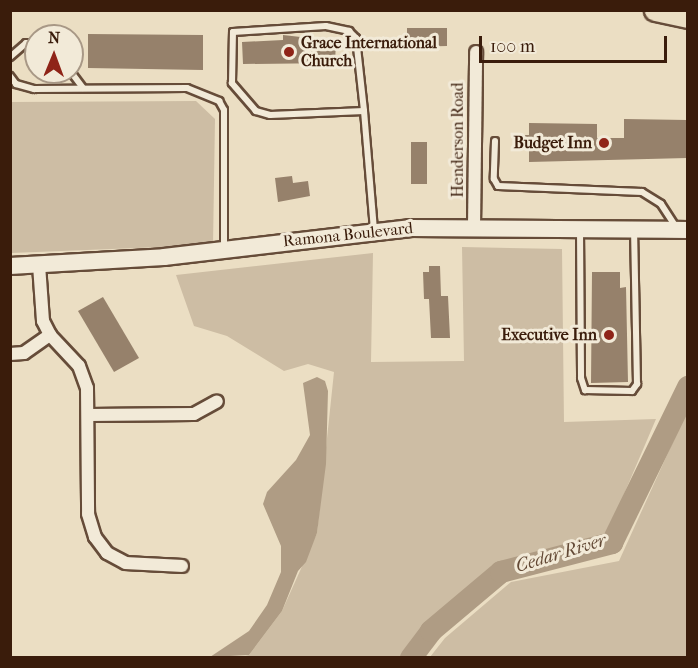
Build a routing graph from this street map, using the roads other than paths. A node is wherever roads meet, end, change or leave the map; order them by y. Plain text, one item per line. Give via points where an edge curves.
1 (655, 10) edge
2 (687, 17) edge
3 (24, 45) edge
4 (476, 52) dead end
5 (10, 57) edge
6 (10, 76) edge
7 (80, 84) edge
8 (83, 88) junction
9 (364, 111) junction
10 (495, 141) dead end
11 (474, 227) junction
12 (580, 228) junction
13 (634, 229) junction
14 (374, 230) junction
15 (683, 230) edge
16 (224, 250) junction
17 (39, 265) junction
18 (10, 266) edge
19 (50, 335) junction
20 (10, 354) edge
21 (217, 401) dead end
22 (89, 415) junction
23 (182, 566) dead end

1 - 2 highway
3 - 5 lane
4 - 11 street, Henderson Road
6 - 8 lane via 16,84 34,89
7 - 8 lane
8 - 16 lane via 187,88 219,101 224,110
9 - 9 lane via 270,115 247,105 232,82 233,32 326,26 349,31 356,38
9 - 14 lane
10 - 15 lane via 494,178 498,186 642,192 661,204
11 - 12 street, Ramona Boulevard
11 - 14 street, Ramona Boulevard
12 - 13 street, Ramona Boulevard
12 - 13 lane via 580,378 585,390 632,391 637,384
13 - 15 street, Ramona Boulevard
14 - 16 street, Ramona Boulevard
16 - 17 street, Ramona Boulevard
17 - 18 street, Ramona Boulevard
17 - 19 street via 39,306
19 - 20 street via 24,352
19 - 22 street via 79,366
21 - 22 street via 194,414
22 - 23 street via 88,514 95,537 107,553 126,563

